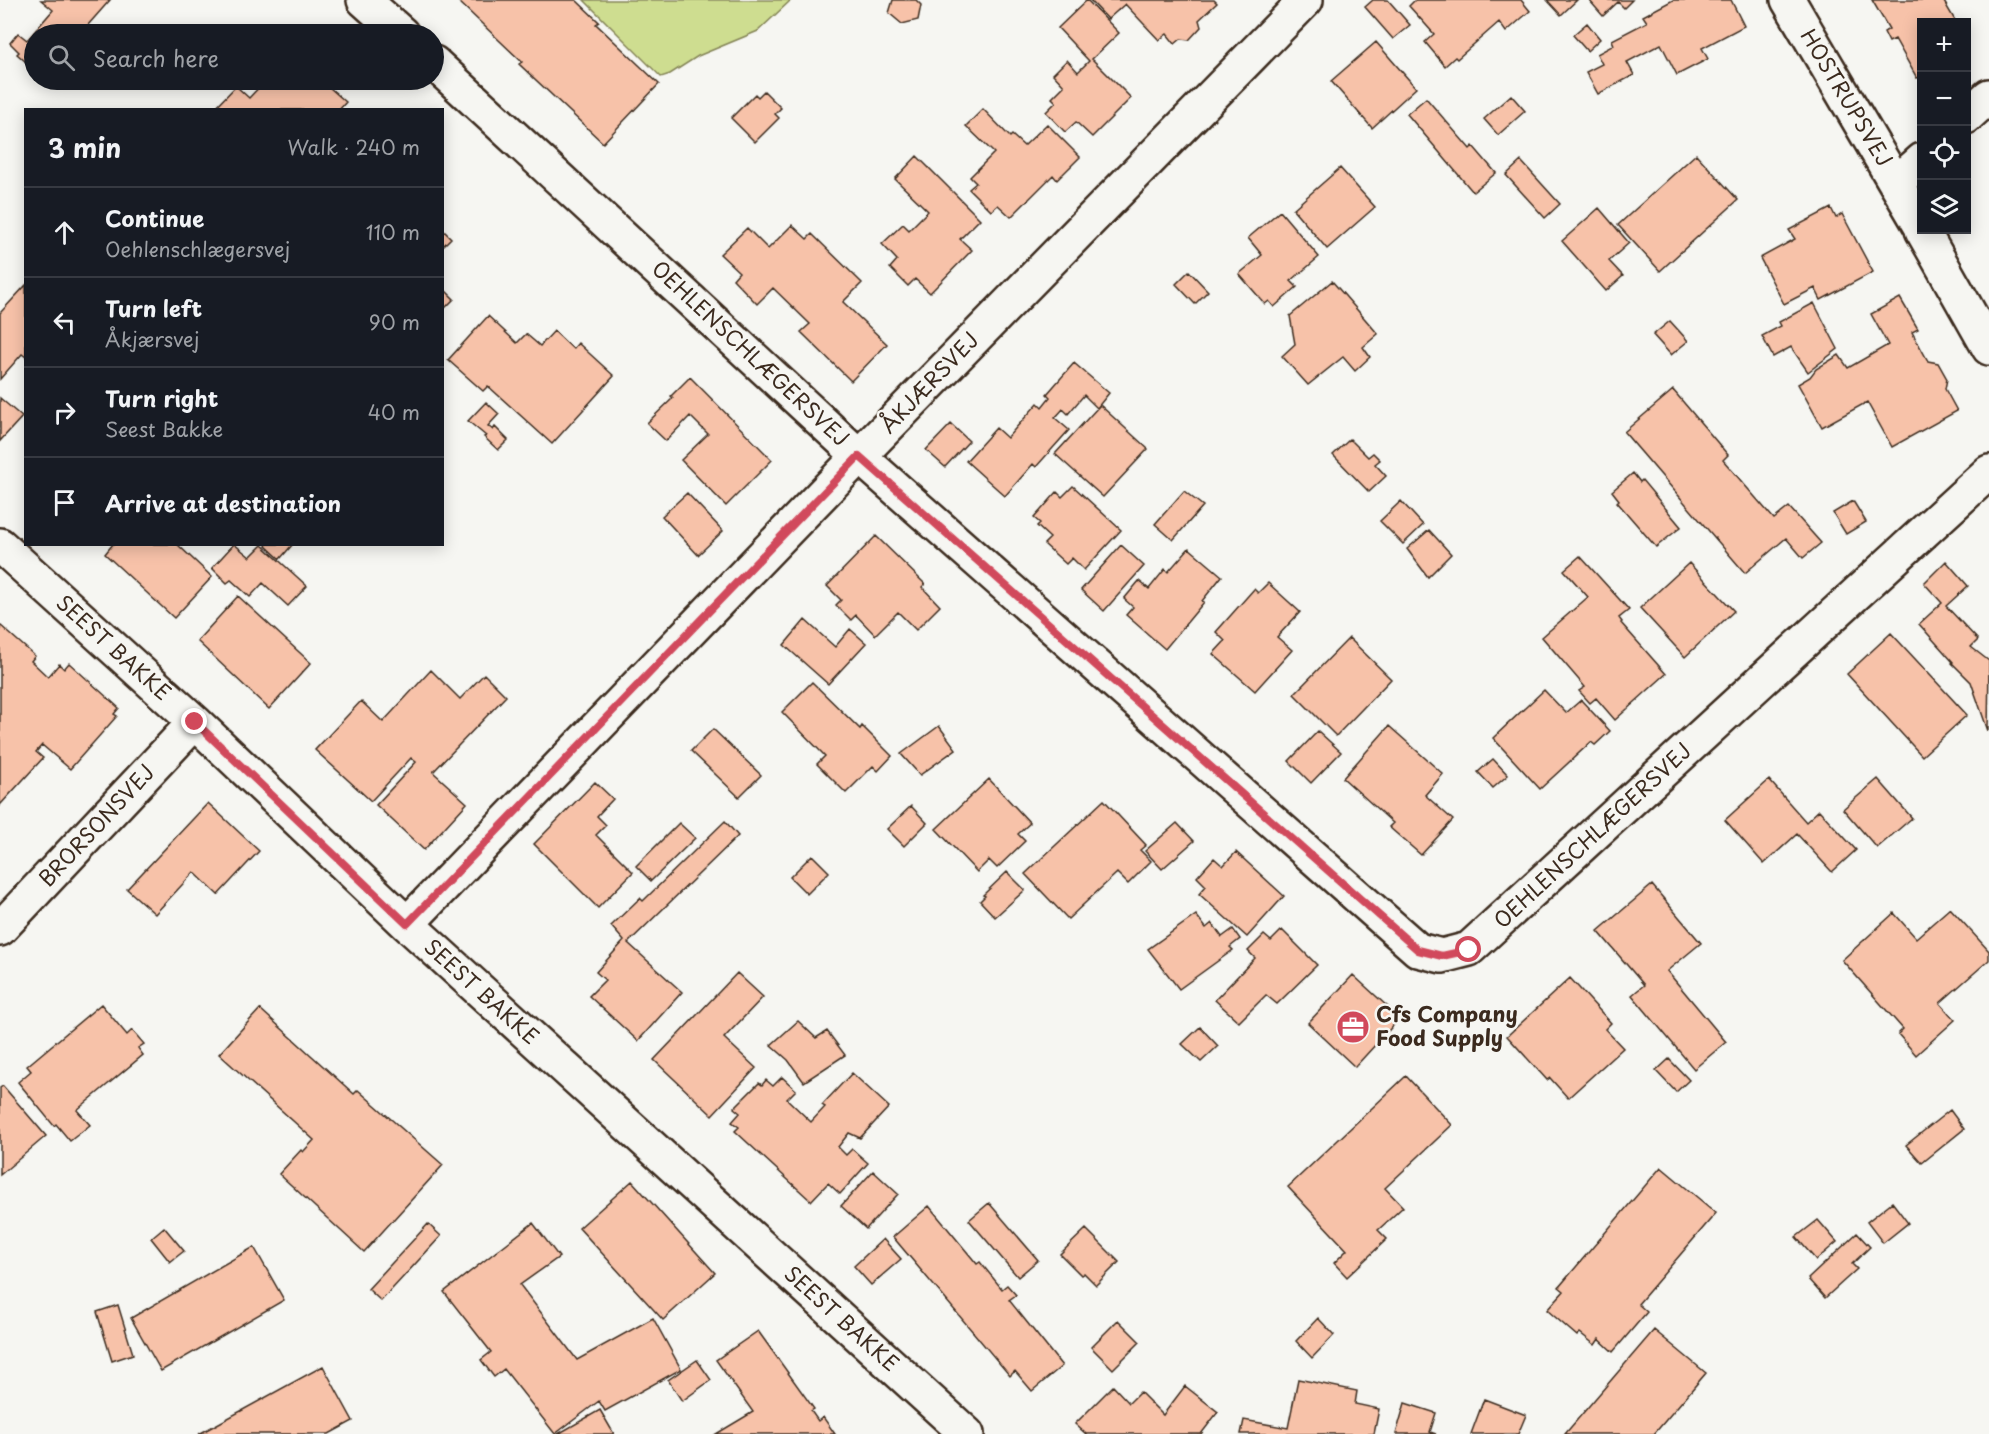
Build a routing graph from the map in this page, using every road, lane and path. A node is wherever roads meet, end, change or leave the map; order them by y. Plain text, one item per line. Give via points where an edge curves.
1 (364, 0) edge
2 (1306, 0) edge
3 (1788, 0) edge
4 (391, 24) edge
5 (444, 72) edge
6 (1989, 96) edge
7 (1971, 112) edge
8 (1917, 164) edge
9 (1896, 183) junction
10 (1917, 220) edge
11 (1925, 234) edge
12 (1989, 348) edge
13 (859, 456) junction
14 (1989, 472) edge
15 (0, 545) edge
16 (195, 722) junction
17 (407, 924) junction
18 (0, 929) edge
19 (967, 1434) edge

1 - 4 street
2 - 13 street, ÅKJÆRSVEJ
3 - 9 street, HOSTRUPSVEJ
5 - 13 street, OEHLENSCHLÆGERSVEJ
6 - 7 street
8 - 9 street
9 - 10 street, HOSTRUPSVEJ
11 - 12 street, HOSTRUPSVEJ
13 - 14 street, OEHLENSCHLÆGERSVEJ via 1418,950 1442,956 1469,950
13 - 17 street, ÅKJÆRSVEJ
15 - 16 street, SEEST BAKKE
16 - 17 street, SEEST BAKKE
16 - 18 street, BRORSONSVEJ
17 - 19 street, SEEST BAKKE

